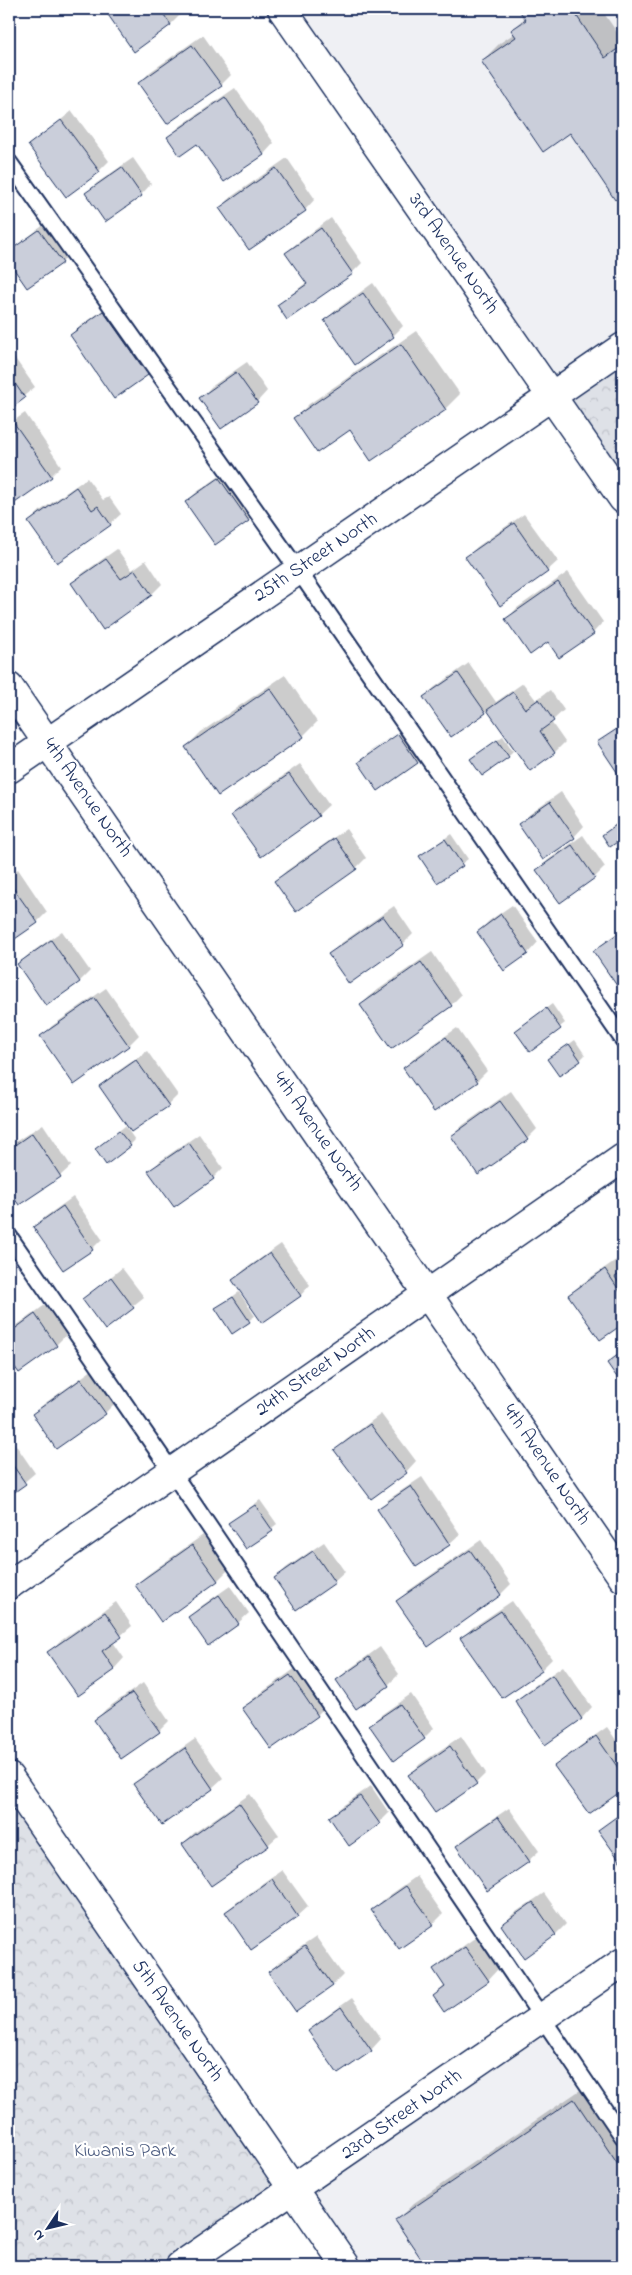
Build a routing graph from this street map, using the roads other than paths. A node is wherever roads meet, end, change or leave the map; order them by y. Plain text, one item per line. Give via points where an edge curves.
1 (282, 9) edge
2 (9, 162) edge
3 (623, 347) edge
4 (551, 396) junction
5 (623, 499) edge
6 (298, 570) junction
7 (9, 687) edge
8 (48, 741) junction
9 (9, 769) edge
10 (623, 1040) edge
11 (623, 1158) edge
12 (9, 1236) edge
13 (429, 1294) junction
14 (172, 1472) junction
15 (623, 1578) edge
16 (9, 1585) edge
17 (9, 1777) edge
18 (623, 1962) edge
19 (541, 2018) junction
20 (623, 2137) edge
21 (293, 2190) junction
22 (180, 2266) edge
23 (346, 2266) edge

1 - 4 street, 3rd Avenue North
2 - 6 lane
3 - 4 street, 25th Street North
4 - 5 street, 3rd Avenue North
4 - 6 street, 25th Street North
6 - 8 street, 25th Street North
6 - 10 lane
7 - 8 street, 4th Avenue North
8 - 9 street, 25th Street North
8 - 13 street, 4th Avenue North
11 - 13 street, 24th Street North
12 - 14 lane
13 - 14 street, 24th Street North
13 - 15 street, 4th Avenue North
14 - 16 street, 24th Street North
14 - 19 lane
17 - 21 street, 5th Avenue North
18 - 19 street, 23rd Street North
19 - 20 lane
19 - 21 street, 23rd Street North
21 - 22 street, 23rd Street North
21 - 23 street, 5th Avenue North

